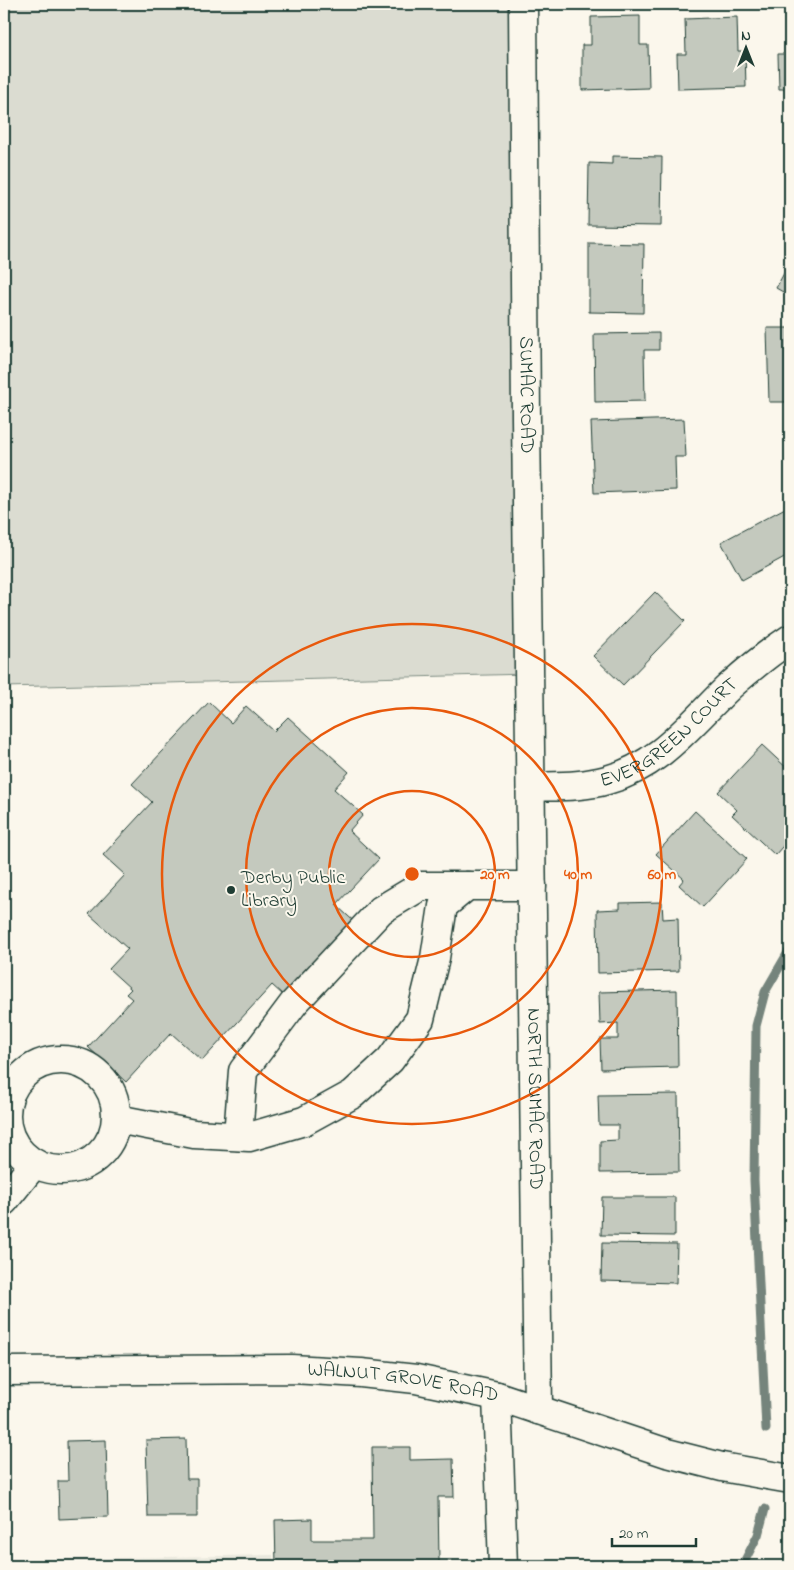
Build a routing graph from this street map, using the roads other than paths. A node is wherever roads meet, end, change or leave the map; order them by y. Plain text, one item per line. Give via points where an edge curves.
1 (523, 4) edge
2 (790, 639) edge
3 (531, 787) junction
4 (467, 886) junction
5 (532, 886) junction
6 (117, 1119) junction
7 (238, 1136) junction
8 (34, 1164) junction
9 (4, 1201) edge
10 (4, 1371) edge
11 (497, 1396) junction
12 (538, 1410) junction
13 (790, 1479) edge
14 (503, 1566) edge

1 - 3 street, SUMAC ROAD
2 - 3 street, EVERGREEN COURT via 735,682 670,746 644,765 607,780 576,786
3 - 5 street, NORTH SUMAC ROAD
4 - 5 street
4 - 7 street via 421,886 380,910 294,1003 243,1071
4 - 7 street via 443,906 420,1019 390,1060 353,1094 304,1121 249,1137
5 - 12 street, NORTH SUMAC ROAD
6 - 7 street via 194,1134
6 - 8 street via 111,1142 96,1159 76,1169 55,1170
6 - 8 street via 114,1096 102,1076 83,1063 62,1059 42,1063 24,1073 11,1090 6,1110 8,1131 18,1150
8 - 9 street
10 - 11 street, WALNUT GROVE ROAD via 292,1369 361,1372
11 - 12 street, WALNUT GROVE ROAD
11 - 14 street
12 - 13 street, WALNUT GROVE ROAD via 667,1453

